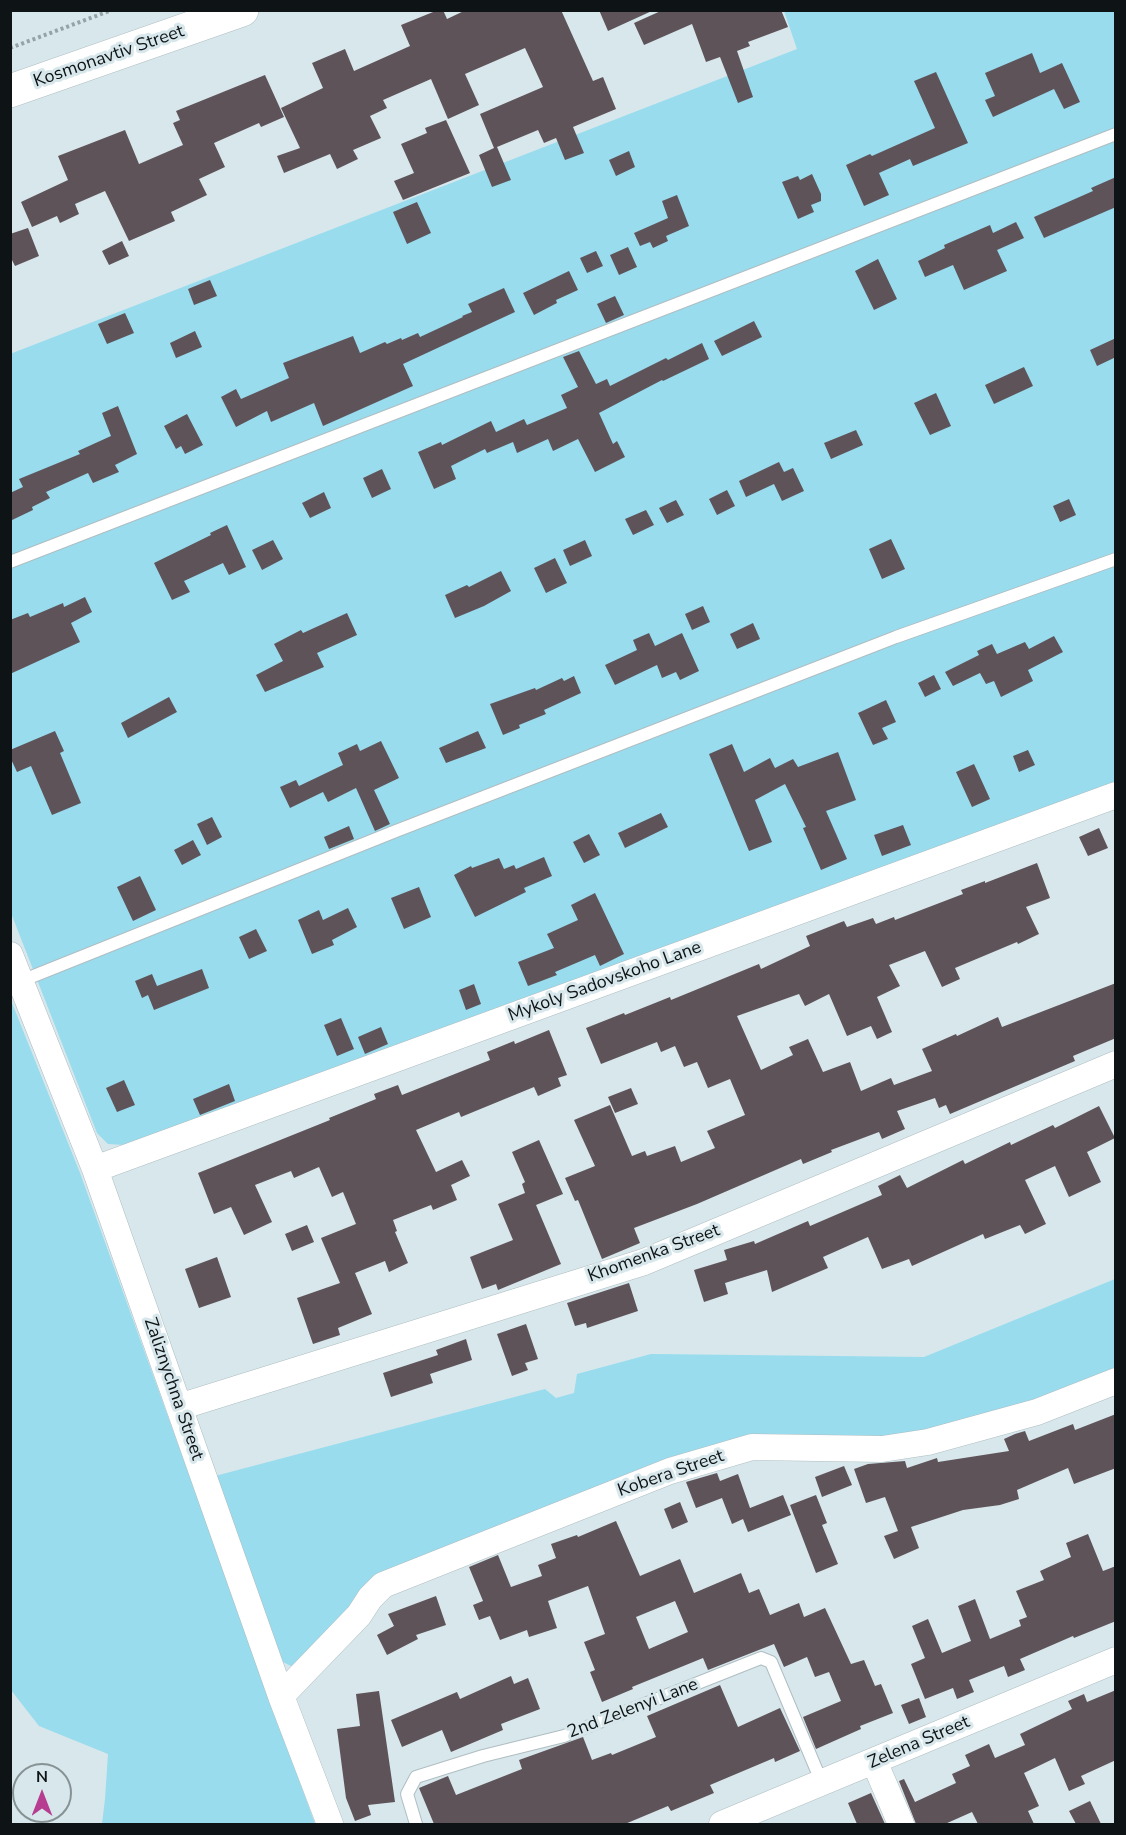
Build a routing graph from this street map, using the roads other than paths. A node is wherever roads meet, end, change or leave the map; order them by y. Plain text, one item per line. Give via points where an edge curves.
1 (242, 10) edge
2 (10, 91) edge
3 (1116, 134) edge
4 (1116, 559) edge
5 (10, 562) edge
6 (1116, 795) edge
7 (10, 955) edge
8 (21, 981) junction
9 (1116, 1064) edge
10 (95, 1169) junction
11 (1116, 1381) edge
12 (179, 1407) junction
13 (1116, 1660) edge
14 (281, 1696) junction
15 (874, 1761) junction
16 (822, 1783) junction
17 (330, 1824) edge
18 (416, 1824) edge
19 (722, 1824) edge
20 (901, 1824) edge

1 - 2 street, Kosmonavtiv Street
3 - 5 lane
4 - 8 lane via 896,637
6 - 10 street, Mykoly Sadovskoho Lane
7 - 8 street, Zaliznychna Street
8 - 10 street, Zaliznychna Street
9 - 12 street, Khomenka Street via 644,1262
10 - 12 street, Zaliznychna Street
11 - 14 street, Kobera Street via 1037,1412 928,1442 882,1449 752,1447 670,1471 384,1585
12 - 14 street, Zaliznychna Street
13 - 15 street, Zelena Street
14 - 17 street, Zaliznychna Street
15 - 16 street, Zelena Street
15 - 20 street
16 - 18 lane, 2nd Zelenyi Lane via 771,1662 761,1658 564,1736 416,1777 407,1794
16 - 19 street, Zelena Street

